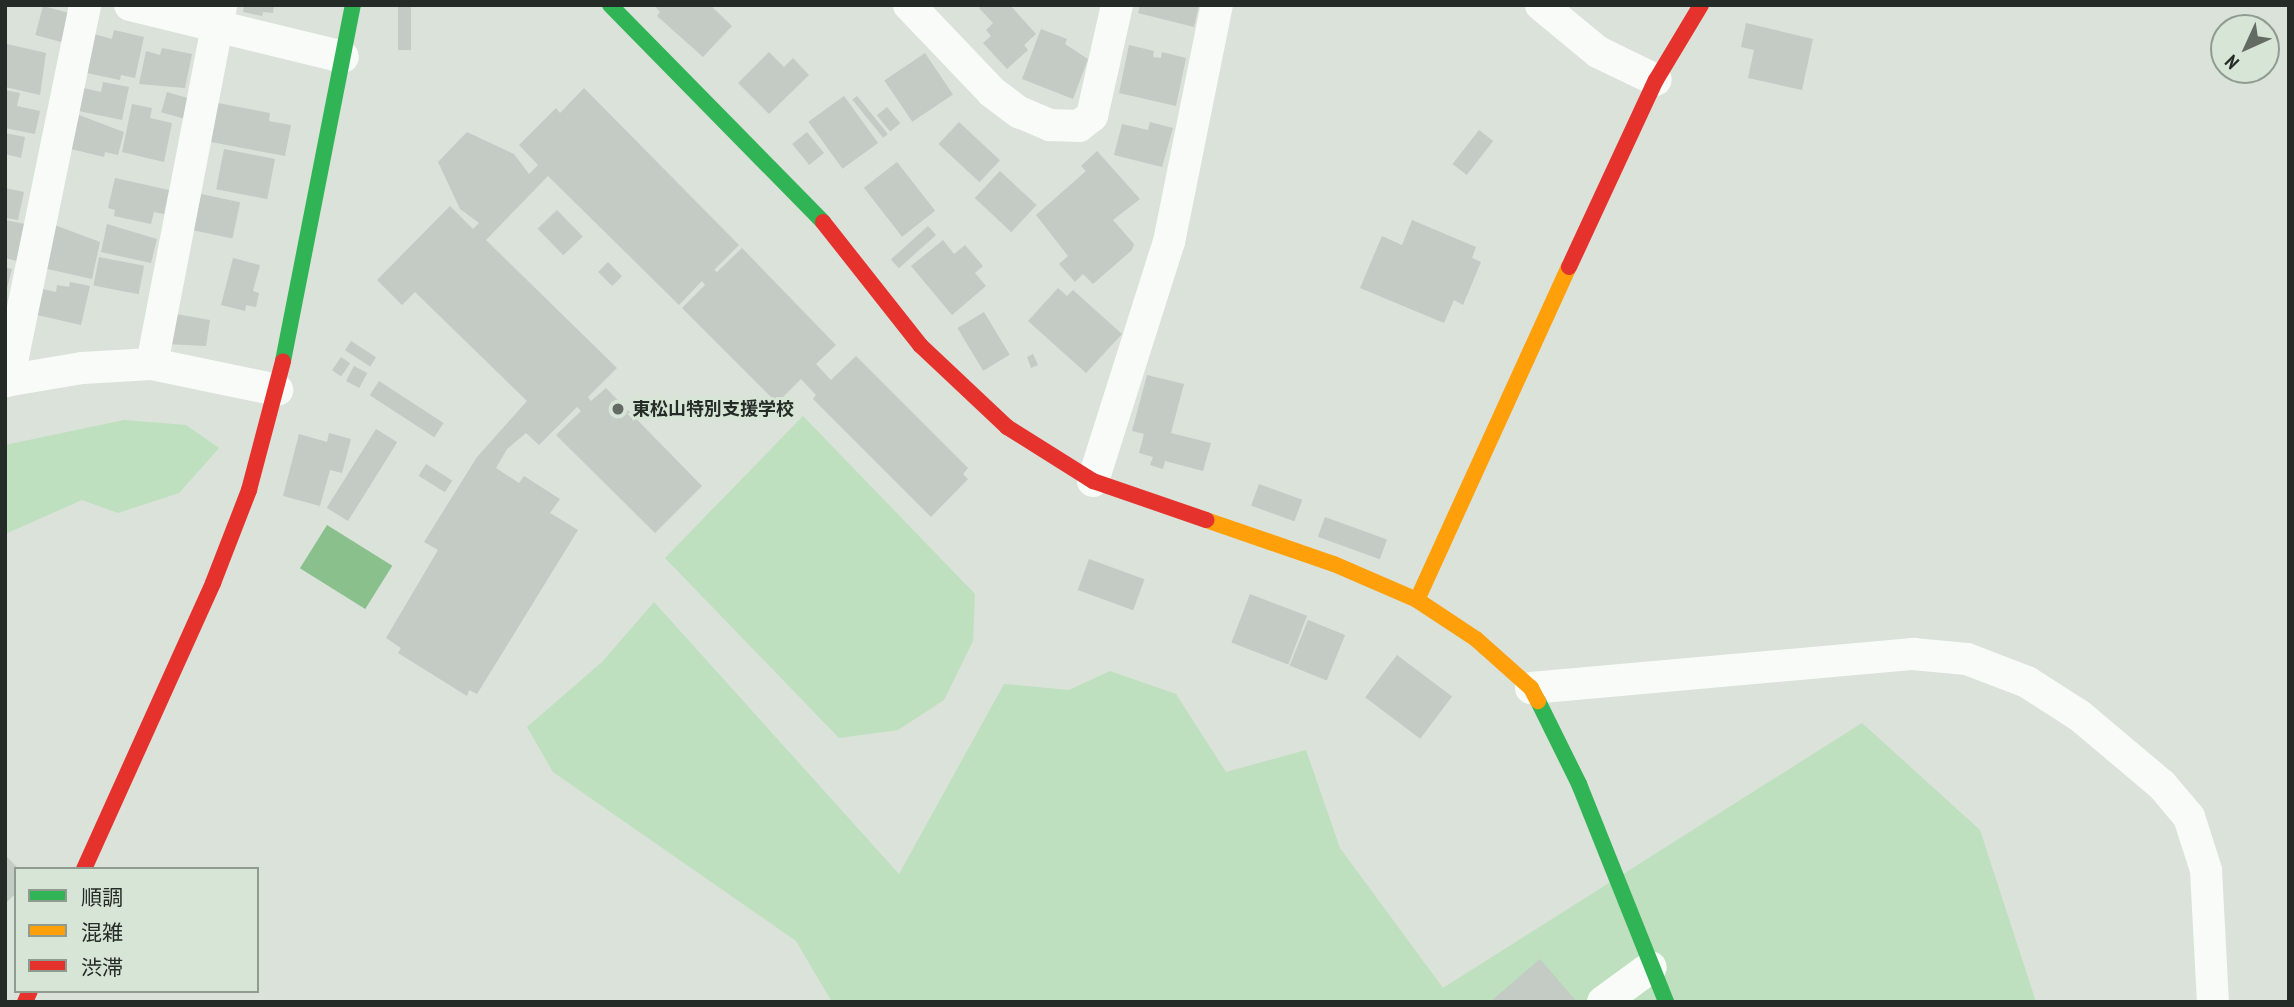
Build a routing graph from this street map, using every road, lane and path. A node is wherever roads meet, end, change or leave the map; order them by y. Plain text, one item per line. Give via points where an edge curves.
1 (85, 5) edge
2 (130, 5) edge
3 (353, 5) edge
4 (610, 5) edge
5 (909, 5) edge
6 (1117, 5) edge
7 (1217, 5) edge
8 (1541, 5) edge
9 (1701, 5) edge
10 (219, 14) edge
11 (343, 57) junction
12 (1656, 80) junction
13 (152, 364) junction
14 (6, 381) edge
15 (277, 390) junction
16 (1093, 481) junction
17 (1417, 600) junction
18 (1531, 688) junction
19 (85, 867) edge
20 (1651, 967) junction
21 (1603, 1002) edge
22 (1666, 1002) edge
23 (2213, 1002) edge

1 - 14 street
2 - 10 street
3 - 11 street
4 - 16 street via 790,184 943,370 1007,427
5 - 6 street via 992,92 1019,112 1050,125 1079,126 1092,116
7 - 16 street via 1169,242
8 - 12 street via 1598,52
9 - 12 street
10 - 11 street
10 - 13 street
11 - 15 street
12 - 17 street
13 - 14 street via 82,368
13 - 15 street
15 - 19 street via 249,490 213,583
16 - 17 street via 1334,564
17 - 18 street via 1476,639
18 - 20 street via 1579,784
18 - 23 street via 1913,654 1967,659 2027,682 2080,716 2162,785 2189,817 2206,870
20 - 21 street
20 - 22 street

